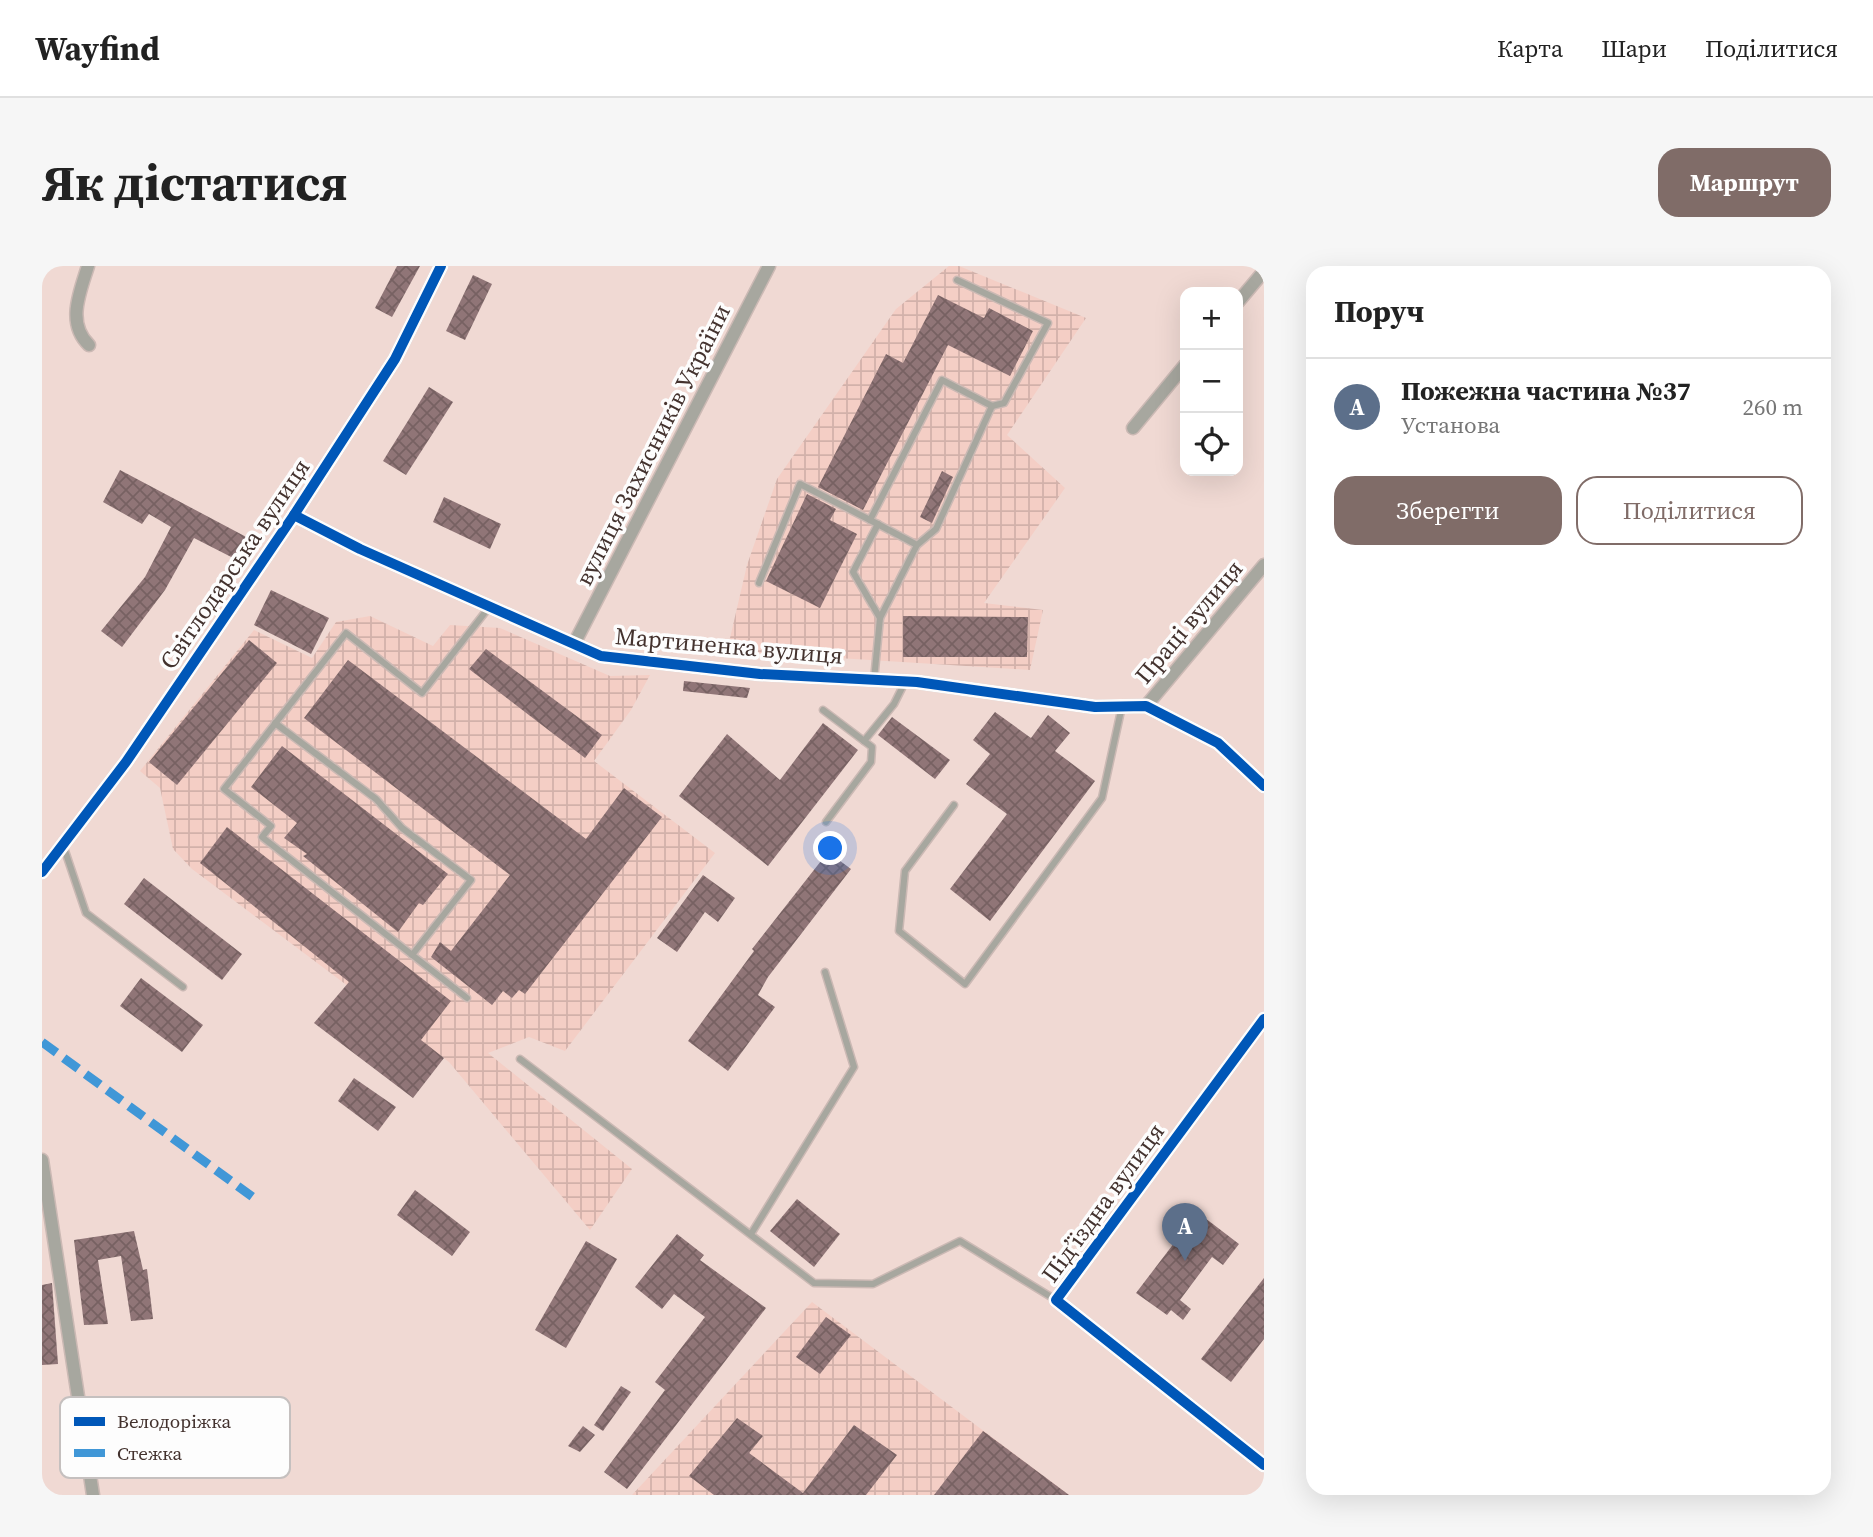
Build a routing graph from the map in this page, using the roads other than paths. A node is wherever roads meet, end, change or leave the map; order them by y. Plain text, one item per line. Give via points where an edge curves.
1 (88, 266) edge
2 (441, 266) edge
3 (769, 266) edge
4 (1264, 271) edge
5 (957, 280) dead end
6 (1243, 296) edge
7 (89, 345) dead end
8 (1180, 371) edge
9 (992, 406) junction
10 (1133, 428) dead end
11 (294, 515) junction
12 (870, 520) junction
13 (878, 524) junction
14 (917, 545) junction
15 (1264, 565) edge
16 (759, 583) dead end
17 (490, 607) junction
18 (880, 618) junction
19 (574, 644) junction
20 (874, 680) junction
21 (905, 681) junction
22 (1122, 706) junction
23 (1146, 706) junction
24 (823, 710) dead end
25 (275, 723) junction
26 (864, 741) junction
27 (1264, 786) edge
28 (954, 805) dead end
29 (826, 822) dead end
30 (63, 845) junction
31 (42, 872) edge
32 (412, 955) junction
33 (825, 972) dead end
34 (183, 987) dead end
35 (467, 998) dead end
36 (1264, 1019) edge
37 (520, 1059) dead end
38 (42, 1160) edge
39 (751, 1234) junction
40 (1056, 1300) junction
41 (78, 1397) edge
42 (1264, 1465) edge

1 - 7 street via 76,309 82,338
2 - 11 street, Світлодарська вулиця via 394,359
3 - 19 street, вулиця Захисників України
4 - 6 street
5 - 9 lane via 1048,323 1004,402
8 - 10 street
9 - 12 lane via 942,380
9 - 14 lane via 936,529
11 - 17 street, Мартиненка вулиця
11 - 30 street, Світлодарська вулиця via 126,762
12 - 13 lane
12 - 16 lane via 800,484
13 - 14 lane
13 - 18 lane via 853,572
14 - 18 lane
15 - 23 street, Праці вулиця
17 - 19 street, Мартиненка вулиця
17 - 25 lane via 422,693 346,633
18 - 20 lane
19 - 20 street, Мартиненка вулиця via 601,656 760,674
20 - 21 street, Мартиненка вулиця
21 - 22 street, Мартиненка вулиця via 1095,707
21 - 26 lane via 894,704
22 - 23 street, Мартиненка вулиця
22 - 28 lane via 1102,797 965,984 899,931 905,871
23 - 27 street via 1218,743
24 - 26 lane
25 - 32 lane via 376,799 402,828 471,880
25 - 32 lane via 223,789 271,826 262,837
26 - 29 lane via 872,747 871,762
30 - 31 street, Світлодарська вулиця
30 - 34 lane via 86,913
32 - 35 lane
33 - 39 lane via 854,1068
36 - 40 street, Під’їздна вулиця
37 - 39 lane
38 - 41 street
39 - 40 lane via 814,1283 873,1284 960,1241
40 - 42 street, Під’їздна вулиця

